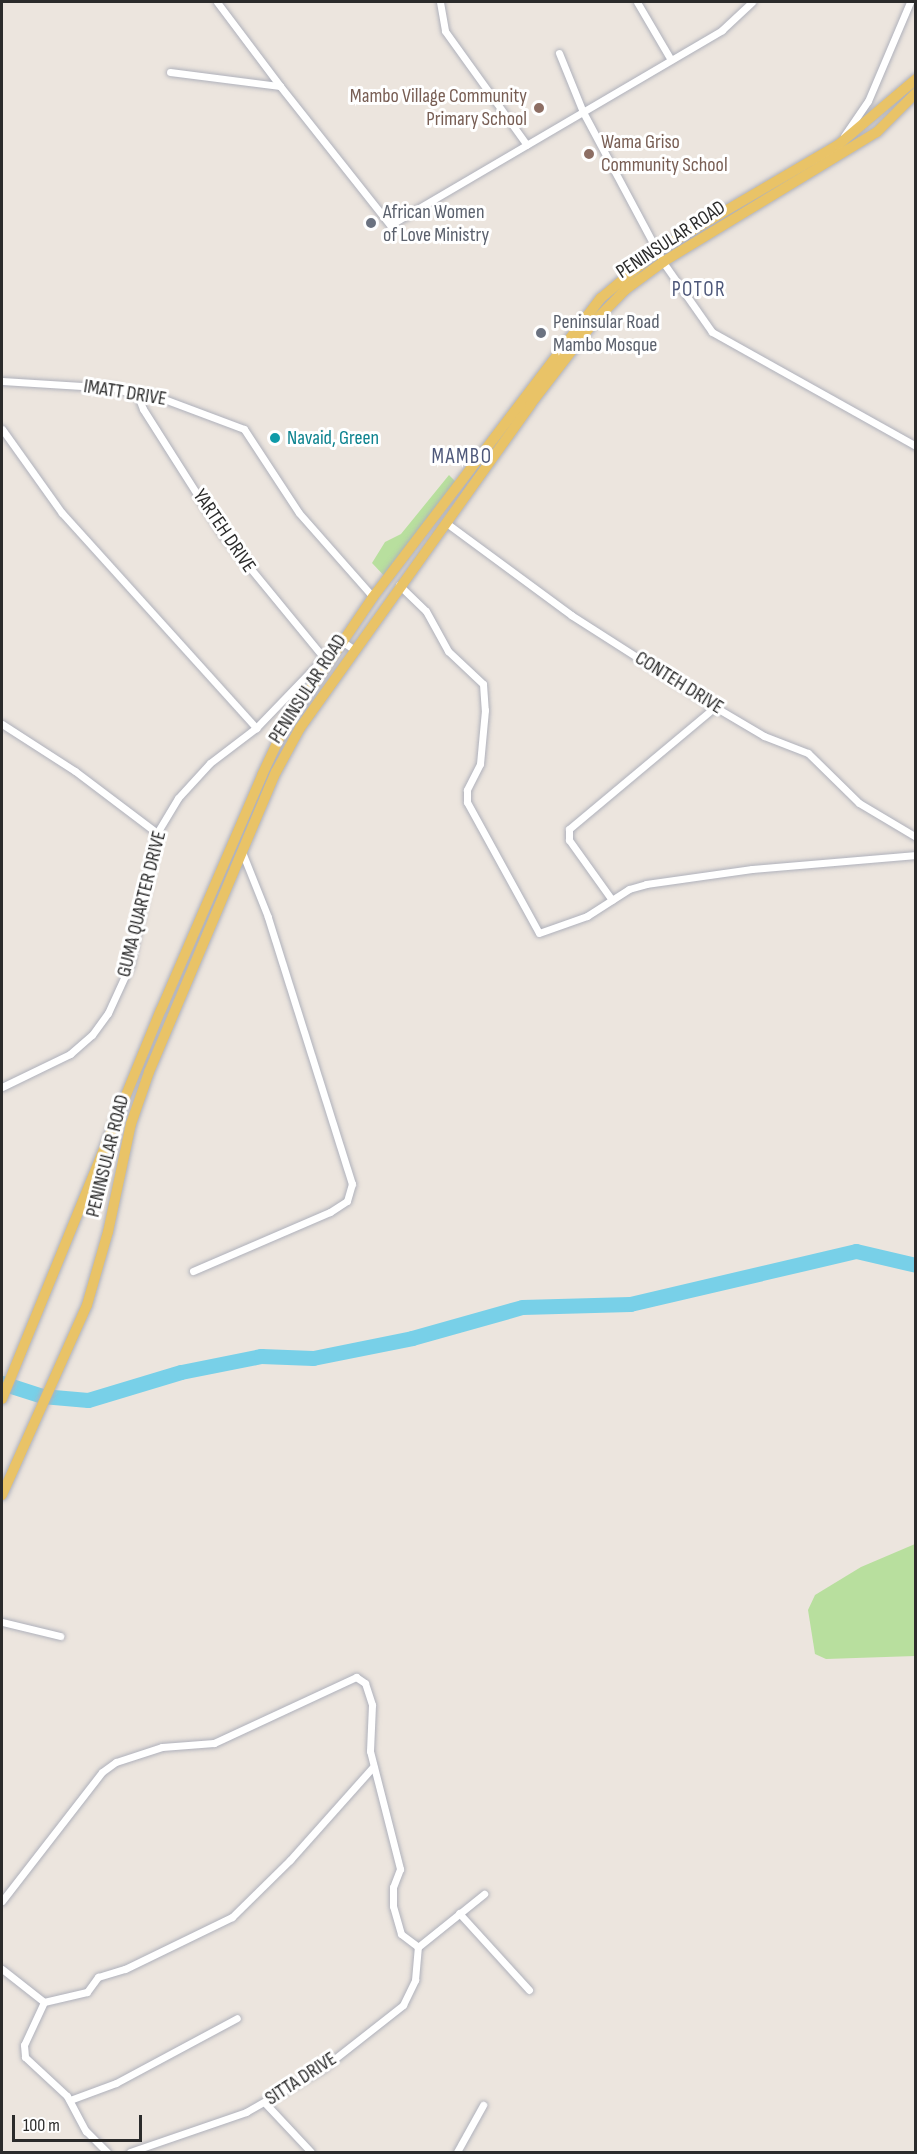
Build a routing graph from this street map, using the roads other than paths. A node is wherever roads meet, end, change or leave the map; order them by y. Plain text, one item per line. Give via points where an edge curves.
1 (217, 2) edge
2 (440, 2) edge
3 (637, 2) edge
4 (752, 2) edge
5 (910, 2) edge
6 (559, 53) dead end
7 (671, 60) junction
8 (170, 72) dead end
9 (915, 79) edge
10 (280, 86) junction
11 (915, 93) edge
12 (582, 112) junction
13 (527, 145) junction
14 (838, 145) junction
15 (657, 251) junction
16 (663, 262) junction
17 (2, 381) edge
18 (138, 396) junction
19 (526, 402) junction
20 (2, 429) edge
21 (915, 446) edge
22 (445, 522) junction
23 (399, 585) junction
24 (373, 597) junction
25 (343, 642) junction
26 (355, 650) junction
27 (324, 658) junction
28 (714, 707) junction
29 (2, 724) edge
30 (256, 728) junction
31 (157, 833) junction
32 (915, 837) edge
33 (242, 852) junction
34 (915, 855) edge
35 (612, 900) junction
36 (2, 1087) edge
37 (193, 1271) dead end
38 (2, 1399) edge
39 (2, 1495) edge
40 (2, 1622) edge
41 (60, 1636) dead end
42 (373, 1767) junction
43 (484, 1894) dead end
44 (2, 1900) edge
45 (459, 1913) junction
46 (418, 1947) junction
47 (2, 1969) edge
48 (529, 1990) dead end
49 (44, 2002) junction
50 (237, 2018) dead end
51 (70, 2100) junction
52 (265, 2103) junction
53 (483, 2105) dead end
54 (107, 2152) edge
55 (130, 2152) edge
56 (311, 2152) edge
57 (457, 2152) edge

1 - 10 street
2 - 13 street via 445,31
3 - 7 street
4 - 7 street via 722,30
5 - 14 street via 868,102
6 - 12 street
7 - 12 street
8 - 10 street
9 - 14 main road, PENINSULAR ROAD
10 - 13 street via 390,225
11 - 16 main road, PENINSULAR ROAD via 898,113 859,144
12 - 13 street
12 - 15 street
14 - 15 main road, PENINSULAR ROAD
15 - 16 street
15 - 19 main road, PENINSULAR ROAD via 601,298
16 - 19 main road, PENINSULAR ROAD via 625,290
16 - 21 street via 712,332
17 - 18 street, IMATT DRIVE via 114,388
18 - 24 street, IMATT DRIVE via 172,399 244,429 300,513
18 - 27 street, YARTEH DRIVE via 223,535
19 - 22 main road, PENINSULAR ROAD
19 - 24 main road, PENINSULAR ROAD
20 - 30 street via 62,513
22 - 23 main road, PENINSULAR ROAD
22 - 28 street, CONTEH DRIVE via 571,615
23 - 26 main road, PENINSULAR ROAD
23 - 35 street via 426,611 448,651 483,684 480,764 467,790 467,802 532,927 545,932 587,916
24 - 25 main road, PENINSULAR ROAD
25 - 26 street
25 - 27 street, GUMA QUARTER DRIVE
25 - 38 main road, PENINSULAR ROAD via 284,728 262,775
26 - 33 main road, PENINSULAR ROAD via 300,728 276,772
27 - 30 street, GUMA QUARTER DRIVE
28 - 32 street, CONTEH DRIVE via 764,736 808,753 859,803
28 - 35 street via 569,829 569,840
29 - 31 street via 75,771
30 - 31 street, GUMA QUARTER DRIVE via 210,763 178,798
31 - 36 street, GUMA QUARTER DRIVE via 130,965 108,1013 92,1035 70,1054
33 - 37 street via 268,917 352,1177 351,1195 330,1212
33 - 39 main road, PENINSULAR ROAD via 131,1124 98,1269 61,1368
34 - 35 street via 670,879 629,889
40 - 41 street
42 - 44 street via 372,1705 365,1683 356,1677 343,1680 214,1743 162,1747 116,1762 102,1772
42 - 46 street via 400,1869 393,1887 395,1919 401,1934
42 - 49 street via 290,1860 232,1917 125,1969 98,1977 87,1992
43 - 45 street
45 - 46 street
45 - 48 street
46 - 52 street, SITTA DRIVE via 415,1980 403,2005 323,2068
47 - 49 street
49 - 51 street via 23,2050 25,2057
50 - 51 street via 116,2083
51 - 54 street via 86,2131
52 - 55 street, SITTA DRIVE
52 - 56 street
53 - 57 street

